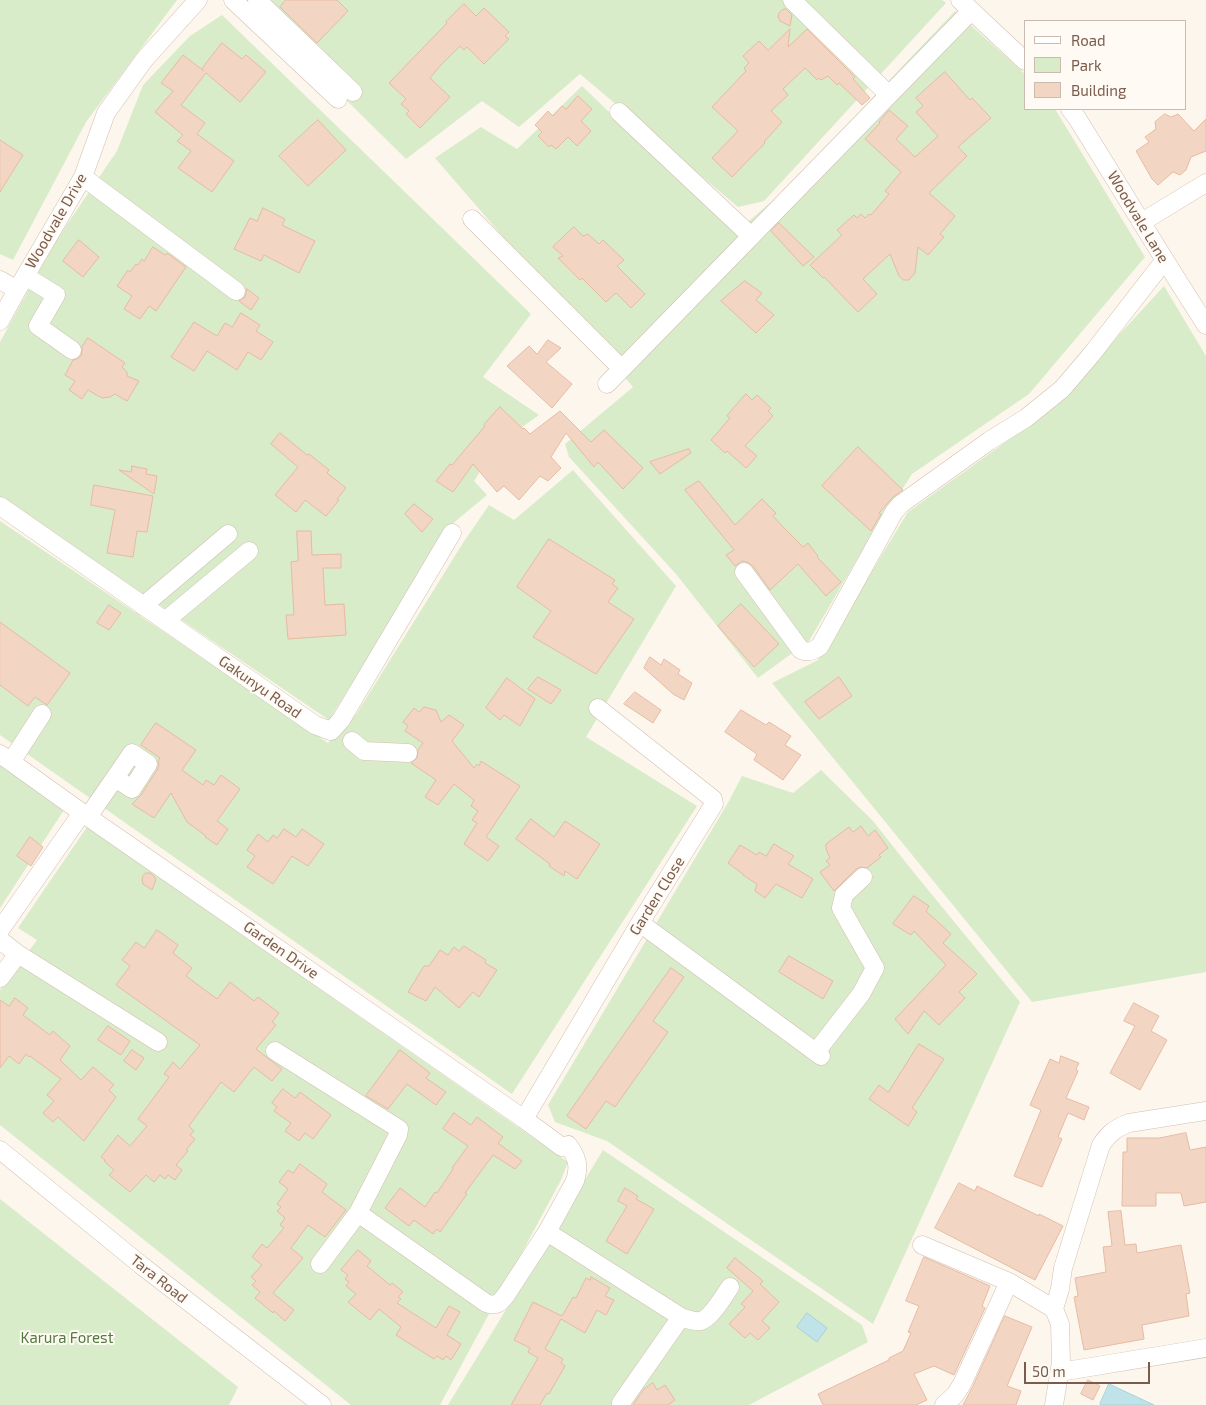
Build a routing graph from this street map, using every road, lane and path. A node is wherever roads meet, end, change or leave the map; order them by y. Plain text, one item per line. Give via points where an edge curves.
1 (198, 0) edge
2 (233, 0) edge
3 (257, 0) edge
4 (792, 0) edge
5 (965, 5) edge
6 (1024, 60) edge
7 (888, 95) junction
8 (1071, 110) edge
9 (619, 112) dead end
10 (83, 177) junction
11 (1206, 183) edge
12 (472, 219) dead end
13 (1142, 222) junction
14 (751, 236) junction
15 (1164, 261) junction
16 (0, 280) edge
17 (21, 283) junction
18 (236, 291) dead end
19 (0, 321) edge
20 (1206, 325) edge
21 (72, 350) dead end
22 (622, 368) junction
23 (607, 384) dead end
24 (0, 506) edge
25 (452, 533) dead end
26 (228, 534) dead end
27 (249, 551) dead end
28 (744, 572) dead end
29 (143, 606) junction
30 (165, 621) junction
31 (598, 708) dead end
32 (42, 714) dead end
33 (343, 734) junction
34 (408, 753) dead end
35 (5, 758) edge
36 (115, 778) dead end
37 (85, 815) junction
38 (863, 877) dead end
39 (640, 923) junction
40 (0, 930) edge
41 (0, 940) edge
42 (18, 954) junction
43 (0, 978) edge
44 (158, 1042) dead end
45 (275, 1051) dead end
46 (1206, 1111) edge
47 (524, 1119) junction
48 (0, 1150) edge
49 (358, 1213) junction
50 (547, 1232) junction
51 (922, 1245) dead end
52 (320, 1264) dead end
53 (1009, 1282) junction
54 (730, 1287) dead end
55 (1054, 1309) junction
56 (681, 1317) junction
57 (1206, 1348) edge
58 (1060, 1372) junction
59 (322, 1405) edge
60 (621, 1405) edge
61 (944, 1405) edge
62 (1054, 1405) edge

1 - 10 street, Woodvale Drive via 144,60 106,113
2 - 3 street via 345,95
4 - 7 street
5 - 6 street
5 - 7 street
7 - 14 street
8 - 13 street, Woodvale Lane
9 - 14 street
10 - 17 street, Woodvale Drive
10 - 18 street
11 - 13 street
12 - 22 street
13 - 15 street, Woodvale Lane
14 - 22 street
15 - 20 street, Woodvale Lane
15 - 28 street via 1062,389 894,512 820,646 814,651 801,650
16 - 17 street
17 - 19 street, Woodvale Drive
17 - 21 street via 56,295 38,326
22 - 23 street
24 - 29 street, Gakunyu Road
25 - 33 street via 346,711
26 - 29 street
27 - 30 street
29 - 30 street, Gakunyu Road
30 - 33 street, Gakunyu Road via 315,725
31 - 39 street, Garden Close via 714,802
32 - 35 street
33 - 34 street, Gakunyu Road via 364,751
35 - 37 street, Garden Drive
36 - 37 street
37 - 40 street
37 - 47 street, Garden Drive
38 - 39 street via 844,895 841,908 875,968 819,1054
39 - 47 street, Garden Close
41 - 42 street
42 - 43 street
42 - 44 street
45 - 49 street via 399,1130
46 - 55 street via 1129,1123 1109,1134 1096,1158
47 - 50 street, Garden Drive via 562,1147 568,1145 578,1165 578,1173
48 - 59 street, Tara Road via 141,1265
49 - 50 street via 491,1305 498,1304 506,1295
49 - 52 street
50 - 56 street
51 - 53 street
53 - 55 street
53 - 61 street via 962,1384
54 - 56 street via 702,1320
55 - 58 street via 1060,1324
56 - 60 street
57 - 58 street
58 - 62 street

